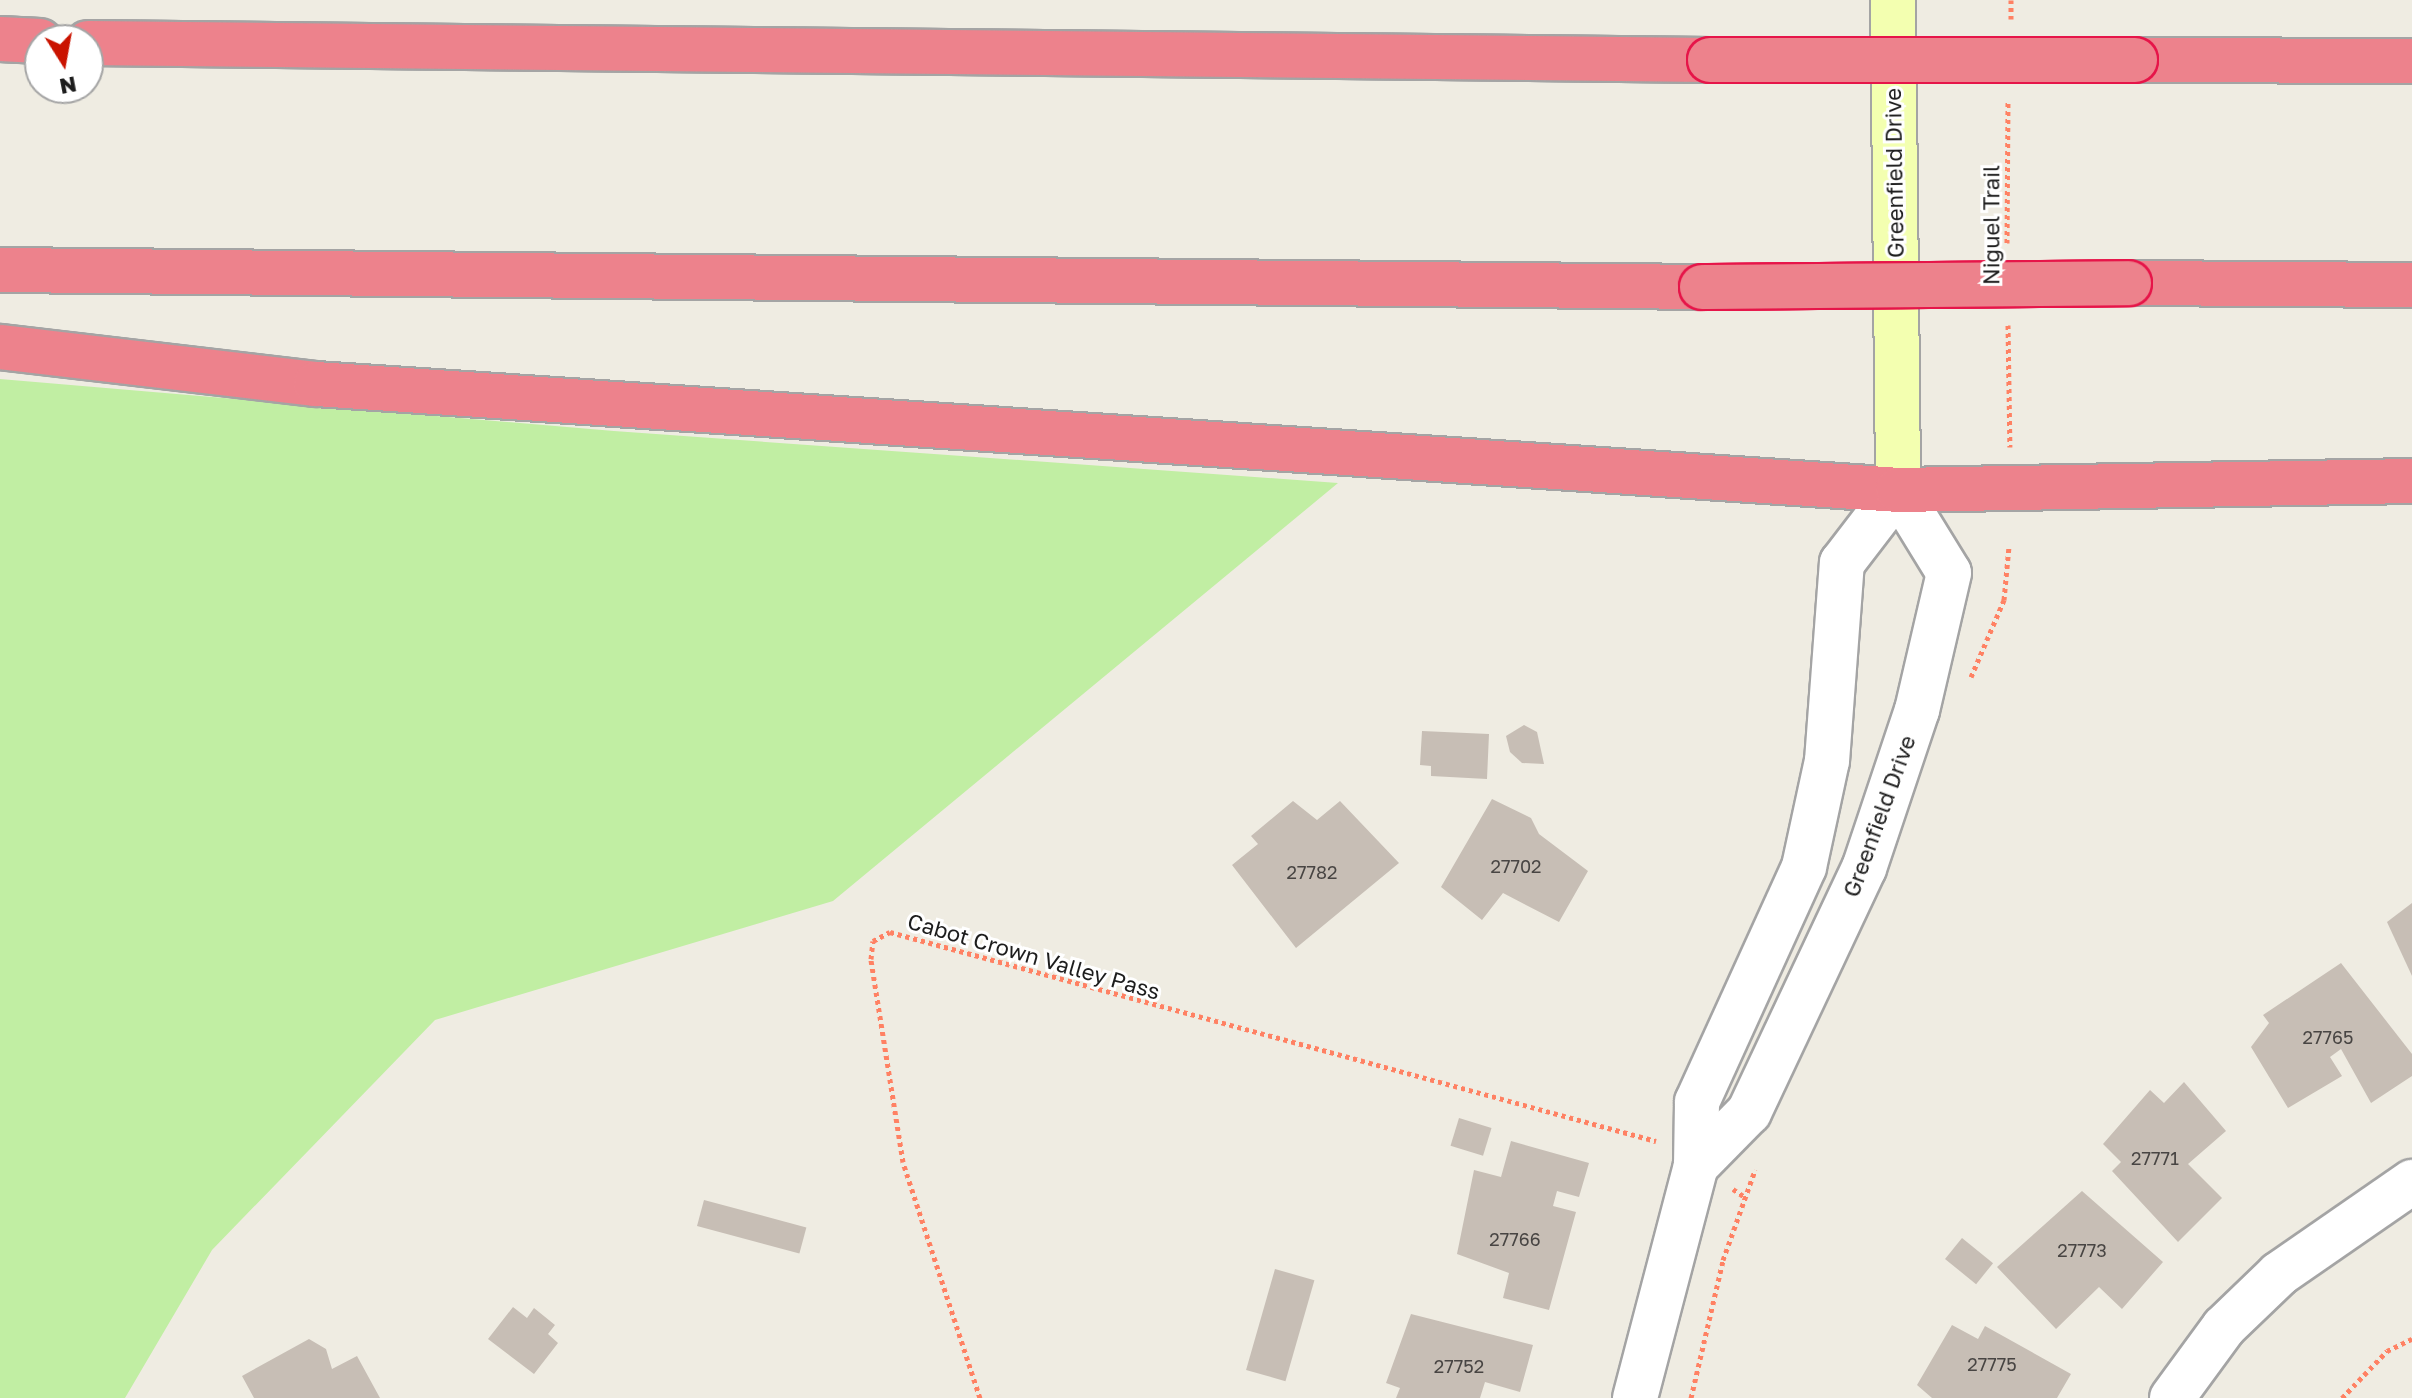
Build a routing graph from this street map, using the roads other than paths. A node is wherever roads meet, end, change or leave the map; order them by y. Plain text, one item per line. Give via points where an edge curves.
1 (1893, 0) edge
2 (0, 39) edge
3 (24, 40) edge
4 (104, 43) edge
5 (2412, 61) edge
6 (0, 270) edge
7 (2412, 285) edge
8 (0, 347) edge
9 (2412, 481) edge
10 (1898, 490) junction
11 (1822, 789) junction
12 (1887, 798) junction
13 (1696, 1166) junction
14 (2412, 1182) edge
15 (1635, 1398) edge
16 (2172, 1398) edge

1 - 10 main road, Greenfield Drive
2 - 3 highway
4 - 5 highway, bridge via 1710,60
6 - 7 highway, bridge via 1702,287
8 - 10 highway via 316,384
9 - 10 highway
10 - 11 street, Greenfield Drive via 1842,563
10 - 12 street, Greenfield Drive via 1949,573
11 - 12 street
11 - 13 street, Greenfield Drive via 1804,867 1697,1102
12 - 13 street, Greenfield Drive via 1864,868 1749,1112
13 - 15 street, Greenfield Drive
14 - 16 street via 2279,1274 2224,1327

